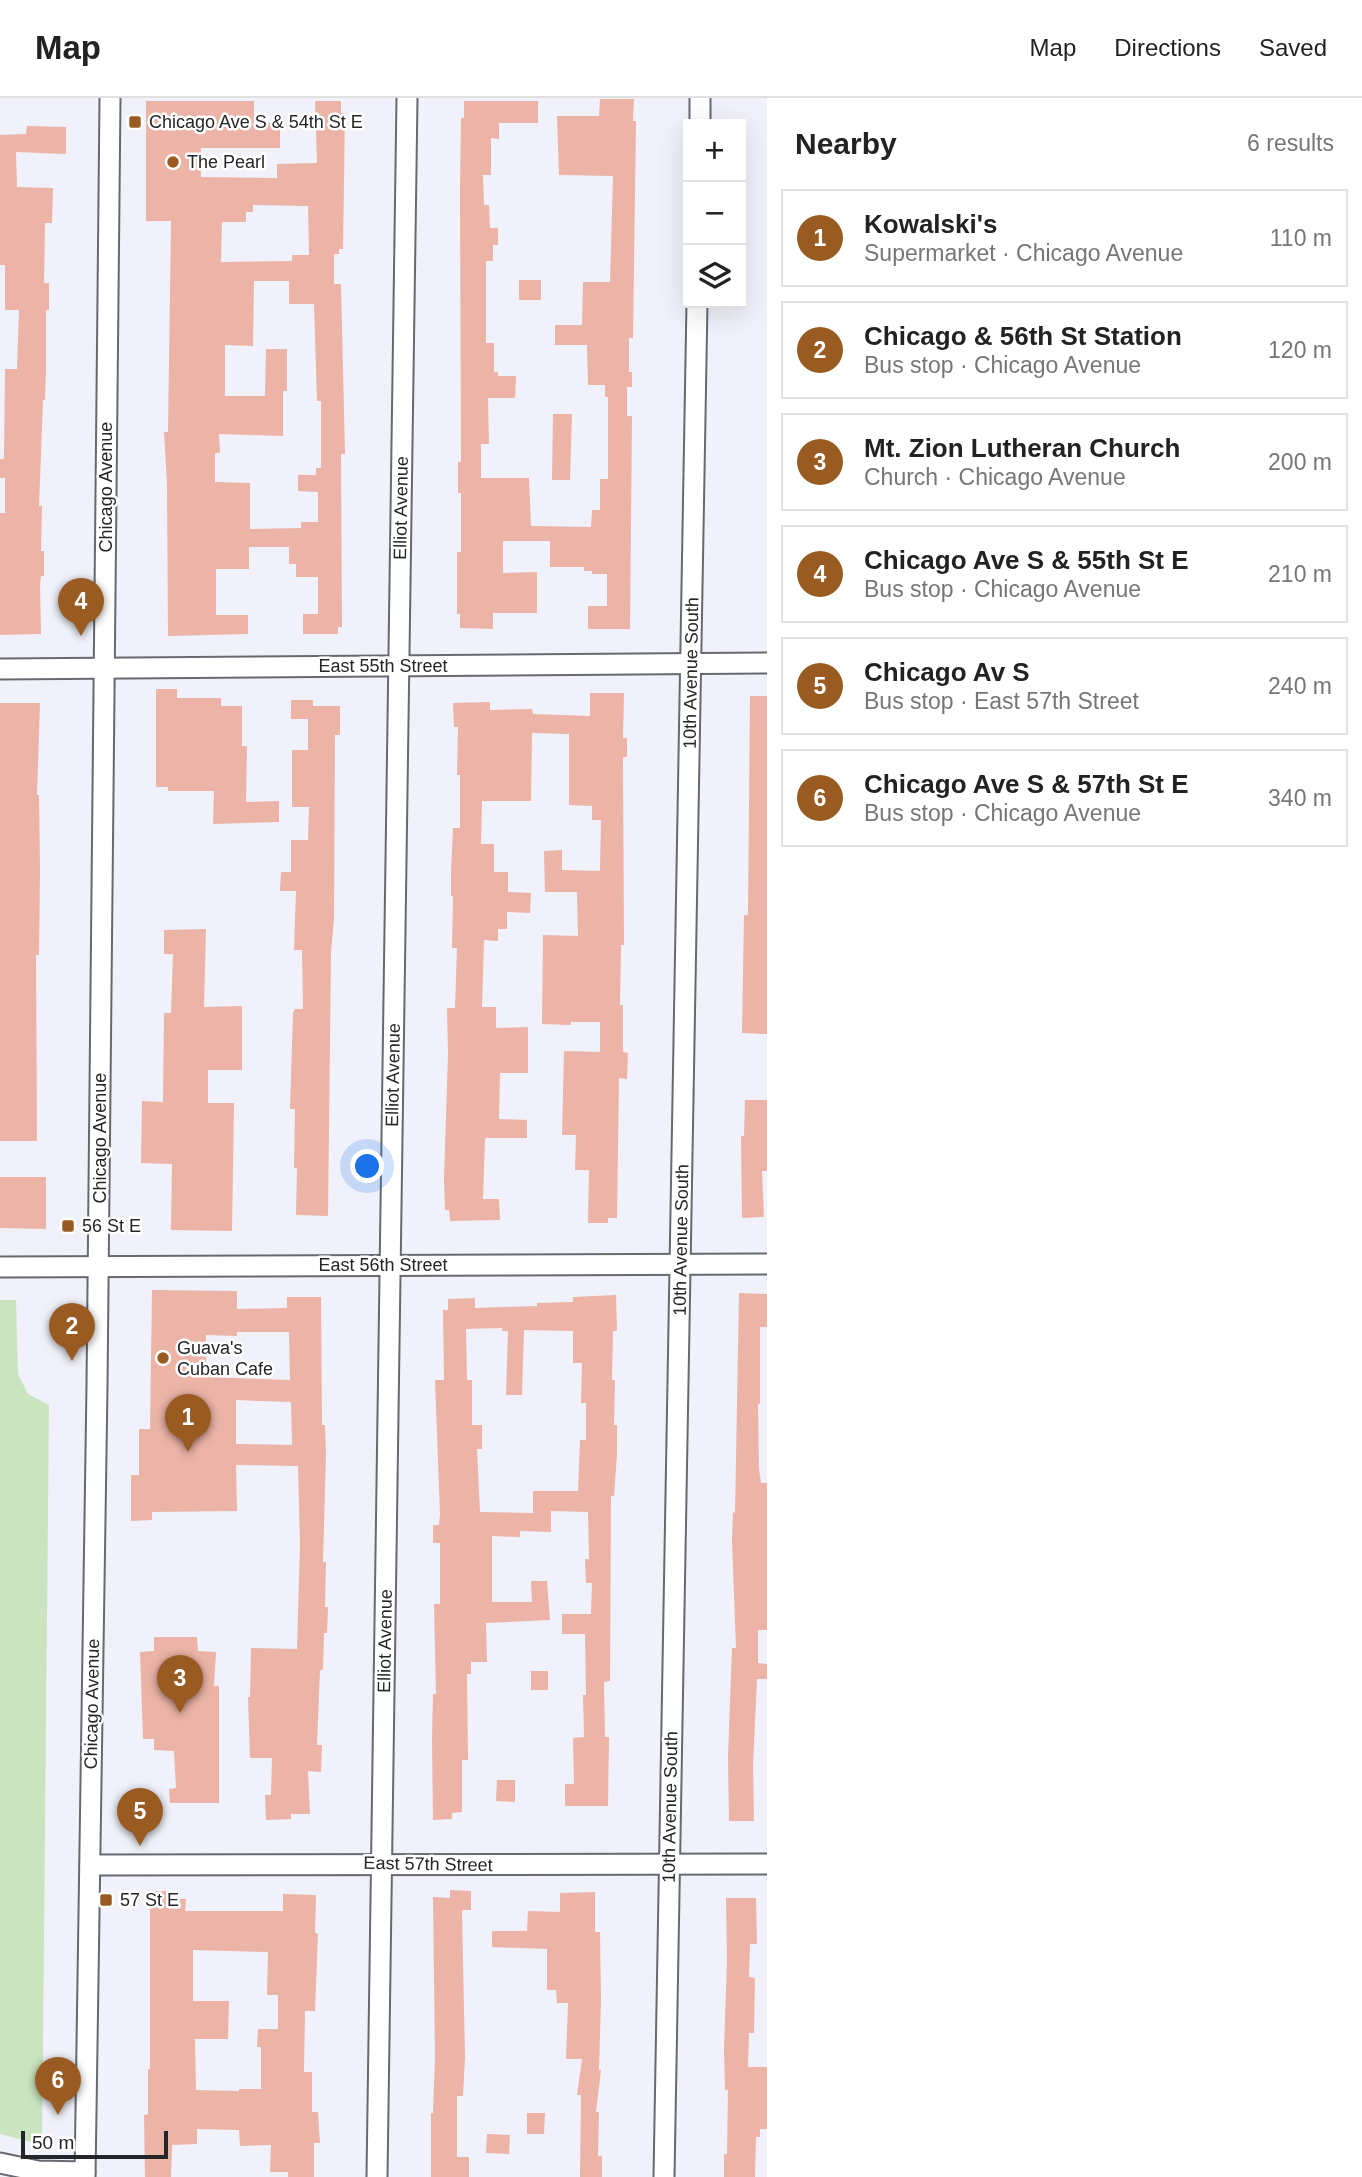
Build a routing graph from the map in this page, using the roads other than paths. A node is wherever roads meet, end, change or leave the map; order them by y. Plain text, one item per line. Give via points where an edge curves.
1 (110, 98) edge
2 (407, 98) edge
3 (700, 98) edge
4 (700, 119) edge
5 (697, 308) edge
6 (767, 663) edge
7 (692, 664) junction
8 (105, 666) junction
9 (399, 667) junction
10 (0, 668) edge
11 (767, 1264) edge
12 (391, 1265) junction
13 (680, 1265) junction
14 (0, 1267) edge
15 (99, 1267) junction
16 (381, 1863) junction
17 (669, 1864) junction
18 (767, 1864) edge
19 (90, 1865) junction
20 (0, 2162) edge
21 (85, 2175) edge
22 (377, 2177) edge
23 (664, 2177) edge

1 - 8 street, Chicago Avenue
2 - 9 street, Elliot Avenue
3 - 4 street
5 - 7 street, 10th Avenue South
6 - 7 street, East 55th Street
7 - 9 street, East 55th Street
7 - 13 street, 10th Avenue South
8 - 9 street, East 55th Street
8 - 10 street, East 55th Street
8 - 15 street, Chicago Avenue
9 - 12 street, Elliot Avenue
11 - 13 street, East 56th Street
12 - 13 street, East 56th Street
12 - 15 street, East 56th Street
12 - 16 street, Elliot Avenue
13 - 17 street, 10th Avenue South
14 - 15 street, East 56th Street
15 - 19 street, Chicago Avenue
16 - 17 street, East 57th Street
16 - 19 street, East 57th Street
16 - 22 street, Elliot Avenue
17 - 18 street, East 57th Street
17 - 23 street, 10th Avenue South
19 - 21 street, Chicago Avenue
20 - 21 street

